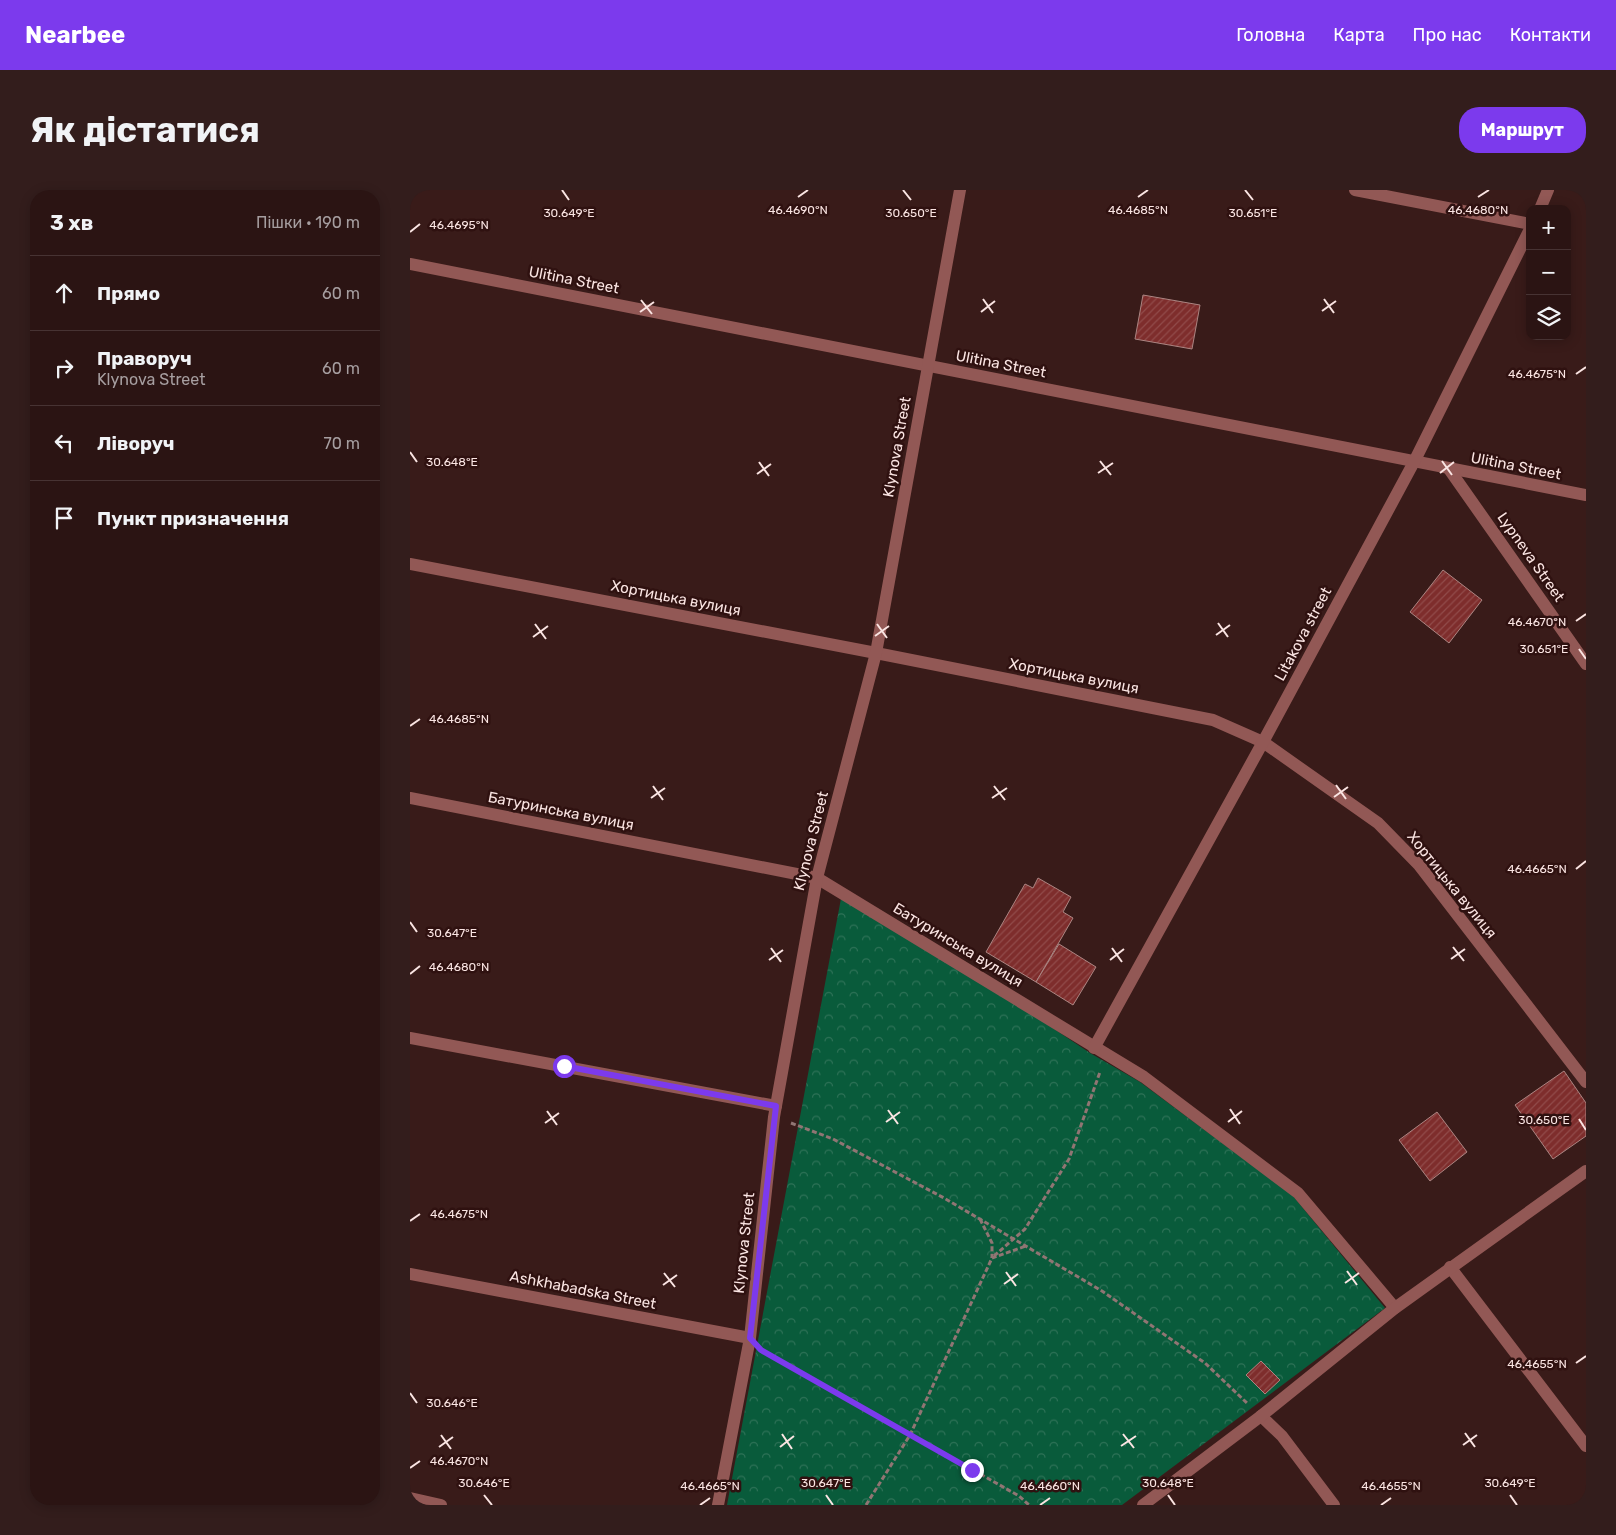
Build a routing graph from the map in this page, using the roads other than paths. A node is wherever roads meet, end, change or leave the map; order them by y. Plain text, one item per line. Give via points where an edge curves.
1 (960, 190) edge
2 (1355, 190) edge
3 (1548, 190) edge
4 (1542, 205) edge
5 (1526, 223) edge
6 (1526, 237) edge
7 (410, 264) edge
8 (928, 367) junction
9 (1414, 462) junction
10 (1449, 469) junction
11 (1586, 495) edge
12 (410, 564) edge
13 (876, 653) junction
14 (1586, 664) edge
15 (1263, 742) junction
16 (410, 798) edge
17 (817, 878) junction
18 (410, 1038) edge
19 (1094, 1048) junction
20 (1586, 1082) edge
21 (775, 1112) junction
22 (1586, 1171) edge
23 (1450, 1268) junction
24 (410, 1274) edge
25 (1395, 1308) junction
26 (750, 1338) junction
27 (1261, 1416) junction
28 (1586, 1446) edge
29 (410, 1498) edge
30 (441, 1505) edge
31 (718, 1505) edge
32 (1143, 1505) edge
33 (1334, 1505) edge

1 - 8 street, Klynova Street
2 - 5 street
3 - 4 street
6 - 9 street, Litakova street
7 - 8 street, Ulitina Street
8 - 9 street, Ulitina Street
8 - 13 street, Klynova Street
9 - 10 street, Ulitina Street
9 - 15 street, Litakova street
10 - 11 street, Ulitina Street
10 - 14 street, Lypneva Street
12 - 13 street, Хортицька вулиця
13 - 15 street, Хортицька вулиця via 1213,720
13 - 17 street, Klynova Street
15 - 19 street, Litakova street
15 - 20 street, Хортицька вулиця via 1378,823 1419,865
16 - 17 street, Батуринська вулиця
17 - 19 street, Батуринська вулиця
17 - 21 street, Klynova Street
18 - 21 street
19 - 25 street, Батуринська вулиця via 1144,1077 1298,1193
21 - 26 street, Klynova Street
22 - 23 street
23 - 25 street
23 - 28 street
24 - 26 street, Ashkhabadska Street
25 - 27 street
26 - 31 street, Klynova Street
27 - 32 street
27 - 33 street via 1282,1436
29 - 30 street

